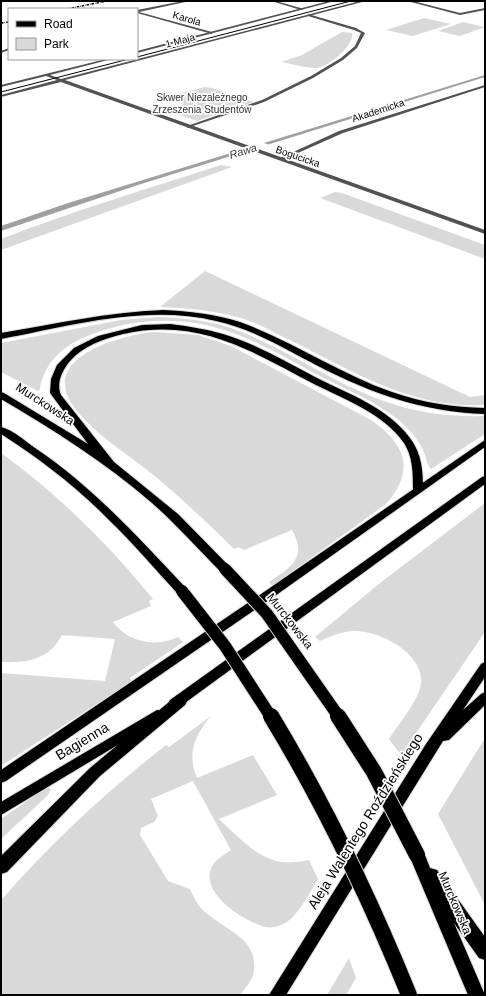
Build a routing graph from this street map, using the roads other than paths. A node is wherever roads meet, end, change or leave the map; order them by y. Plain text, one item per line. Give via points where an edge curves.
1 (188, 1) edge
2 (273, 1) edge
3 (332, 1) edge
4 (364, 1) edge
5 (409, 1) edge
6 (302, 9) junction
7 (485, 9) edge
8 (138, 12) edge
9 (138, 12) edge
10 (309, 15) junction
11 (210, 33) junction
12 (138, 52) edge
13 (106, 60) edge
14 (137, 60) edge
15 (138, 60) edge
16 (46, 75) junction
17 (60, 80) junction
18 (1, 86) edge
19 (485, 86) edge
20 (1, 96) edge
21 (189, 127) junction
22 (280, 159) junction
23 (485, 232) edge
24 (1, 336) edge
25 (1, 394) edge
26 (485, 410) edge
27 (1, 430) edge
28 (485, 444) edge
29 (112, 467) junction
30 (485, 479) edge
31 (418, 490) junction
32 (485, 667) edge
33 (485, 697) edge
34 (180, 701) junction
35 (431, 748) junction
36 (1, 777) edge
37 (1, 809) edge
38 (417, 855) junction
39 (1, 867) edge
40 (482, 947) edge
41 (277, 995) edge
42 (409, 995) edge
43 (477, 995) edge

1 - 8 street
2 - 6 street
3 - 6 street, 1 Maja
4 - 10 street, 1 Maja
5 - 7 street via 465,14
6 - 11 street, 1 Maja
9 - 11 street, Karola
10 - 15 street, 1 Maja
10 - 21 street via 363,33 356,47 342,59 312,77 263,101
11 - 12 street, 1 Maja
13 - 16 street
14 - 17 street, 1 Maja
16 - 17 street, Bogucicka
16 - 18 street
17 - 20 street, 1 Maja
17 - 21 street, Bogucicka
19 - 22 street, Akademicka via 341,132
21 - 22 street, Bogucicka
22 - 23 street, Bogucicka
24 - 26 highway via 139,313 173,312 204,316 246,327 396,398 446,409
25 - 29 highway, Murckowska
27 - 42 highway, bridge via 68,477 126,530 182,591 230,652 303,771 361,883
28 - 31 main road
29 - 31 highway via 55,393 55,377 61,365 78,348 116,333 146,327 185,328 204,330 234,340 340,393 385,420 406,439 414,453 418,470
29 - 38 highway, Murckowska, bridge via 174,517 267,614 374,772
30 - 34 main road
31 - 36 main road
32 - 35 main road, Aleja Walentego Roździeńskiego
33 - 35 main road
34 - 37 main road, Bagienna
34 - 39 highway via 95,772
35 - 41 main road, Aleja Walentego Roździeńskiego
38 - 40 highway
38 - 43 highway, Murckowska

